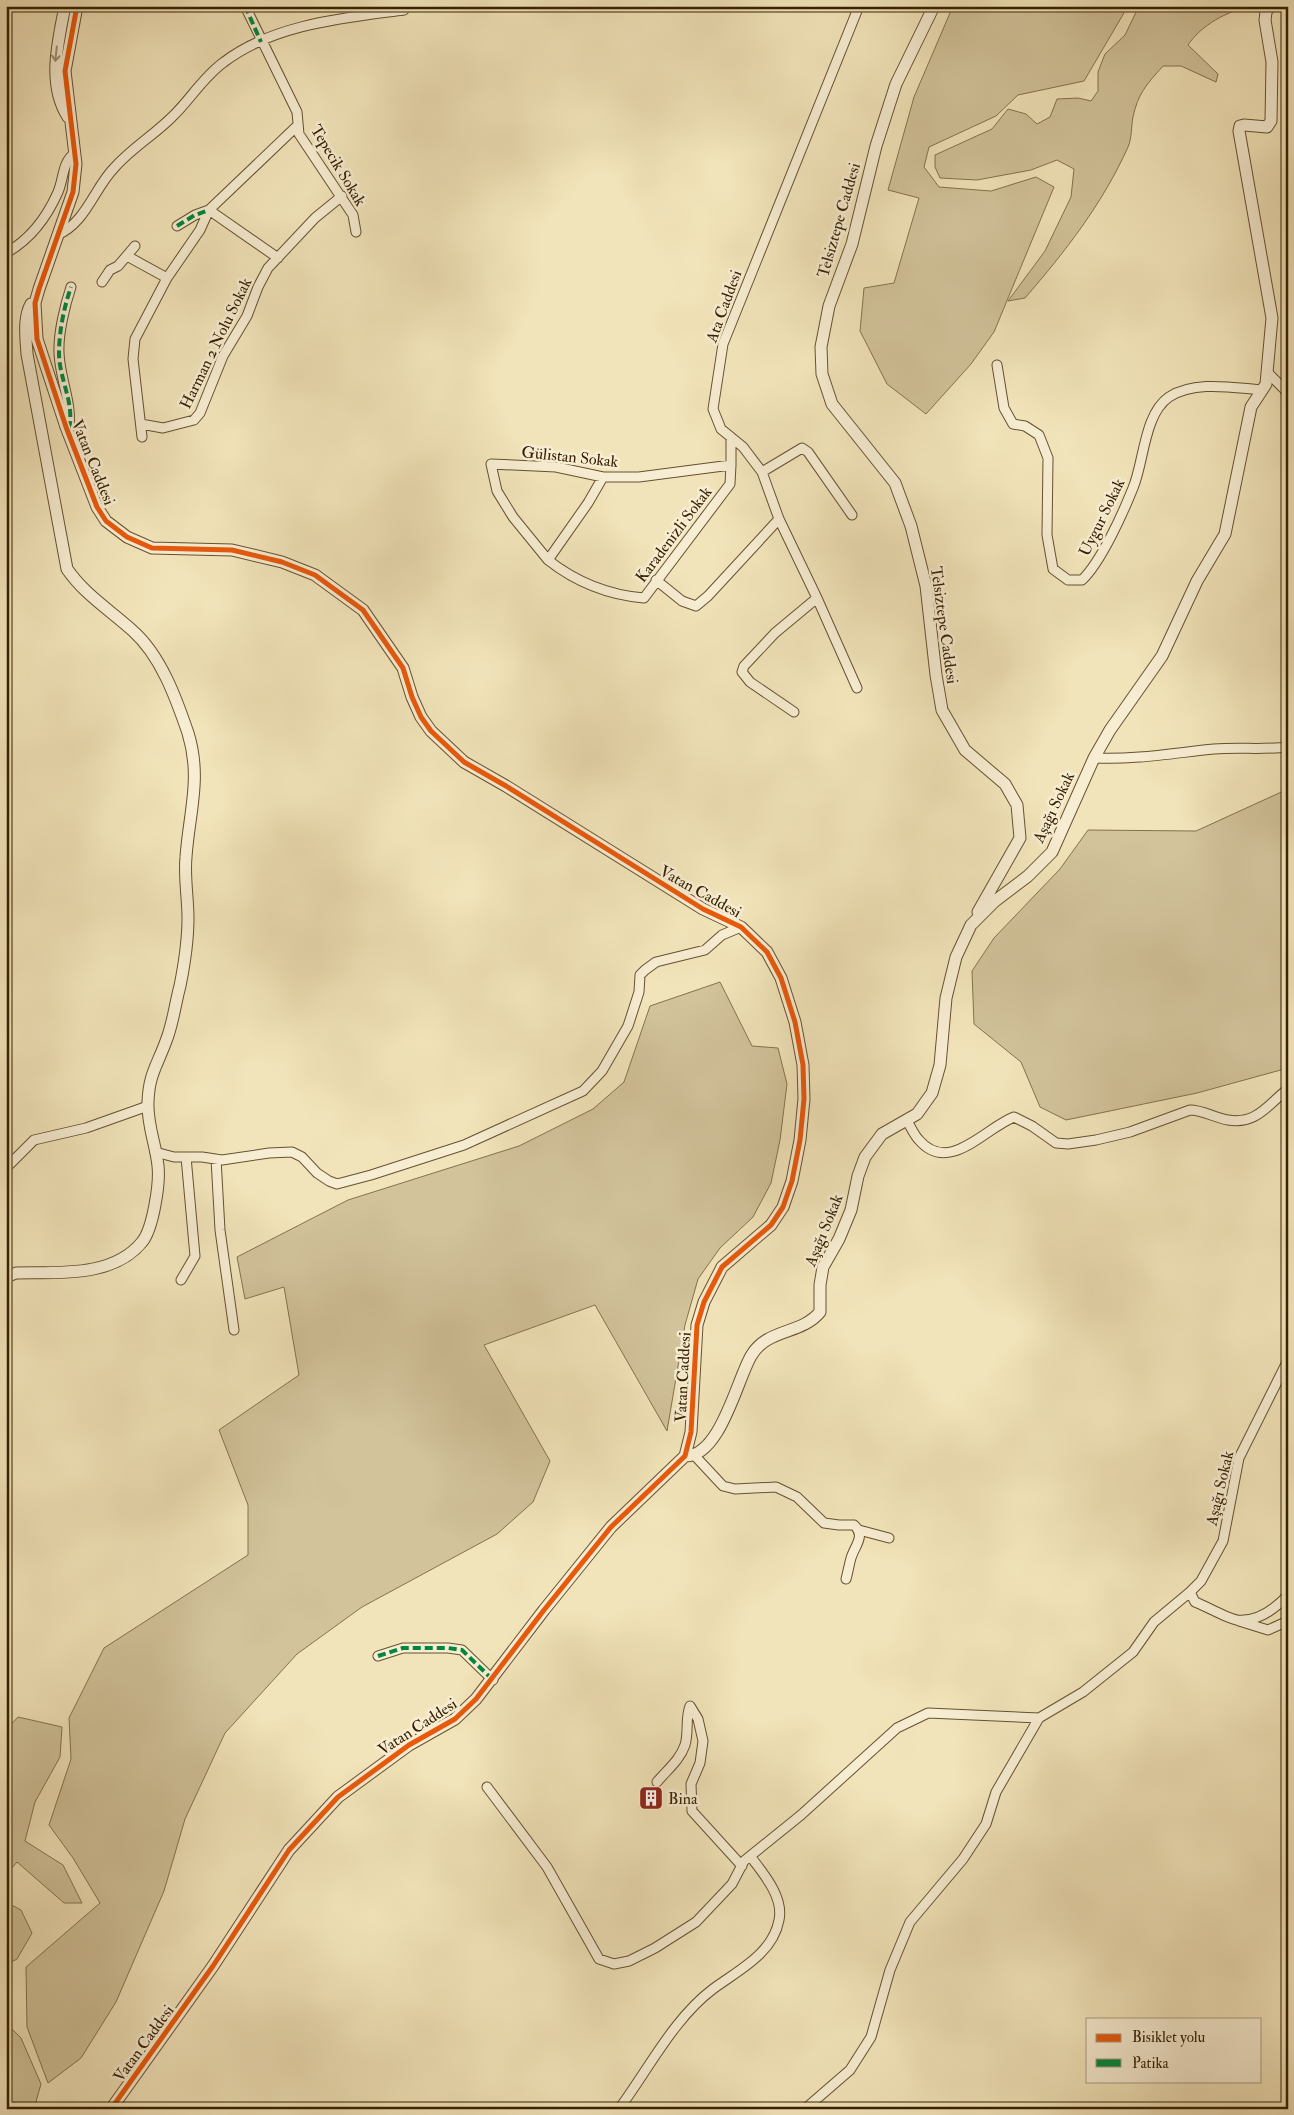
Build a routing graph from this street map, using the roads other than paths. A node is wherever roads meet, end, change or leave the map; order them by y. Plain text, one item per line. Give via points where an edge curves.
1 (65, 6) edge
2 (76, 6) edge
3 (246, 6) edge
4 (860, 6) edge
5 (934, 6) edge
6 (1270, 6) edge
7 (404, 10) dead end
8 (262, 42) junction
9 (70, 121) junction
10 (298, 124) junction
11 (75, 153) junction
12 (342, 196) junction
13 (209, 210) junction
14 (177, 226) dead end
15 (356, 232) dead end
16 (57, 235) junction
17 (135, 246) dead end
18 (6, 253) edge
19 (127, 256) junction
20 (278, 258) junction
21 (167, 278) junction
22 (102, 282) dead end
23 (71, 287) dead end
24 (39, 289) junction
25 (997, 365) dead end
26 (1267, 372) junction
27 (1263, 390) junction
28 (1288, 393) edge
29 (141, 424) junction
30 (68, 434) junction
31 (142, 437) dead end
32 (731, 437) junction
33 (731, 465) junction
34 (762, 472) junction
35 (603, 477) junction
36 (852, 515) dead end
37 (779, 519) junction
38 (548, 560) junction
39 (656, 580) junction
40 (817, 598) junction
41 (857, 688) dead end
42 (794, 712) dead end
43 (1288, 747) edge
44 (1094, 758) junction
45 (971, 925) junction
46 (740, 927) junction
47 (1288, 1089) edge
48 (148, 1106) junction
49 (907, 1121) junction
50 (155, 1152) junction
51 (186, 1157) junction
52 (216, 1160) junction
53 (6, 1168) edge
54 (6, 1277) edge
55 (181, 1280) dead end
56 (234, 1330) dead end
57 (1288, 1360) edge
58 (690, 1456) junction
59 (859, 1530) junction
60 (889, 1538) dead end
61 (846, 1579) dead end
62 (1190, 1592) junction
63 (1288, 1595) edge
64 (1237, 1620) junction
65 (1288, 1621) edge
66 (378, 1656) dead end
67 (492, 1680) junction
68 (1040, 1718) junction
69 (657, 1782) dead end
70 (487, 1787) dead end
71 (750, 1856) junction
72 (742, 1866) junction
73 (111, 2109) edge
74 (619, 2109) edge
75 (805, 2109) edge

1 -> 9 street, Vatan Caddesi via 56,78 64,111
2 - 9 street, Vatan Caddesi via 65,72
3 - 8 street, Tepecik Sokak
4 - 32 street, Ata Caddesi via 723,344 713,409 722,429
5 - 45 street, Telsiztepe Caddesi via 896,84 876,146 852,244 830,306 821,347 822,374 832,404 896,483 926,586 942,710 965,750 1005,784 1017,805 1020,838
6 - 26 street, Aşağı Sokak via 1265,20 1272,62 1271,121 1267,127 1244,125 1238,131 1272,318
7 - 8 street via 328,20
8 - 10 street, Tepecik Sokak via 297,112
8 - 16 street via 236,54 206,78 174,115 107,174 69,230
9 - 11 street, Vatan Caddesi
10 - 12 street, Tepecik Sokak via 299,134
10 - 13 street
11 - 16 street, Vatan Caddesi via 73,192
11 - 18 street via 68,159 48,214 35,230
12 - 15 street, Tepecik Sokak via 353,215
12 - 20 street, Harman 2 Nolu Sokak via 315,218
13 - 14 street
13 - 20 street
13 - 21 street via 200,230
16 - 24 street, Vatan Caddesi
17 - 19 street
19 - 21 street
19 - 22 street via 110,270
20 - 29 street, Harman 2 Nolu Sokak via 268,268 247,316 223,356 200,413 194,420 163,428
21 - 29 street via 133,348
23 - 30 street via 59,353 71,420
24 - 30 street, Vatan Caddesi via 35,303 36,339
24 - 48 street via 28,309 27,354 67,569 99,605 134,632 164,673 188,734 196,772 185,858 189,919 181,981 167,1040 151,1074
25 - 27 street, Uygur Sokak via 1004,408 1013,424 1025,426 1039,435 1048,458 1048,550 1053,569 1068,580 1082,580 1096,563 1134,486 1159,407 1183,391 1208,386
26 - 27 street, Aşağı Sokak
26 - 28 street
27 - 44 street, Aşağı Sokak via 1251,407 1225,534 1162,656
29 - 31 street
30 - 46 street, Vatan Caddesi via 98,507 115,529 152,548 232,550 282,562 315,575 363,610 403,668 412,697 430,731 464,762 703,910
32 - 33 street
32 - 34 street, Ata Caddesi
33 - 35 street, Gülistan Sokak via 639,477
33 - 39 street, Karadenizli Sokak via 730,484
34 - 36 street via 802,448
34 - 37 street, Ata Caddesi
35 - 38 street
35 - 38 street, Gülistan Sokak via 556,467 491,464 497,491
37 - 39 street via 696,606 682,601
37 - 40 street, Ata Caddesi
38 - 39 street, Karadenizli Sokak via 589,586 626,596 644,598
40 - 41 street, Ata Caddesi
40 - 42 street via 776,633 742,672 750,682
43 - 44 street via 1238,748 1125,759
44 - 45 street, Aşağı Sokak via 1052,852
45 - 49 street, Aşağı Sokak via 956,957 948,990 940,1065 932,1093 917,1114
46 - 52 street via 722,935 705,950 656,962 645,970 640,975 639,992 628,1026 602,1071 584,1091 532,1116 464,1145 337,1184 317,1173 302,1157 292,1152
46 - 58 street, Vatan Caddesi via 767,952 781,978 803,1065 802,1124 792,1180 783,1207 771,1225 722,1266 704,1302 697,1325
47 - 49 street via 1248,1120 1228,1120 1190,1110 1130,1132 1068,1144 1056,1143 1014,1118 961,1150 939,1152 919,1140
48 - 50 street
48 - 53 street via 86,1128 34,1140
49 - 58 street, Aşağı Sokak via 882,1134 865,1157 851,1210 823,1267 820,1312 812,1322 765,1339 752,1355 727,1415 705,1448
50 - 51 street
50 - 54 street via 158,1168 154,1212 143,1241 122,1259 90,1270 16,1273
51 - 52 street
51 - 55 street via 195,1256
52 - 56 street via 220,1230
57 - 62 street, Aşağı Sokak via 1240,1458 1223,1541 1201,1581
58 - 59 street via 723,1486 735,1489 776,1487 797,1497 824,1523 854,1524
58 - 67 street, Vatan Caddesi via 612,1527
59 - 60 street
59 - 61 street via 860,1538 851,1556
62 - 64 street via 1194,1602
62 - 68 street, Aşağı Sokak via 1154,1622 1133,1652 1083,1692
63 - 64 street via 1276,1608 1254,1618
64 - 65 street via 1268,1630
66 - 67 street via 403,1648 462,1650
67 - 73 street, Vatan Caddesi via 455,1719 409,1745 338,1797 289,1850 213,1966
68 - 71 street via 928,1713 896,1728 801,1815
68 - 75 street via 996,1792 986,1824 964,1859 910,1922 890,1970 871,2036 850,2070
69 - 72 street via 676,1762 685,1745 690,1706 698,1719 703,1741 700,1762 691,1784 692,1811
70 - 72 street via 546,1867 599,1959 614,1964 629,1961 655,1948 696,1922 732,1884
71 - 72 street
71 - 74 street via 763,1872 780,1905 780,1919 775,1932 752,1962 711,1990 689,2011

